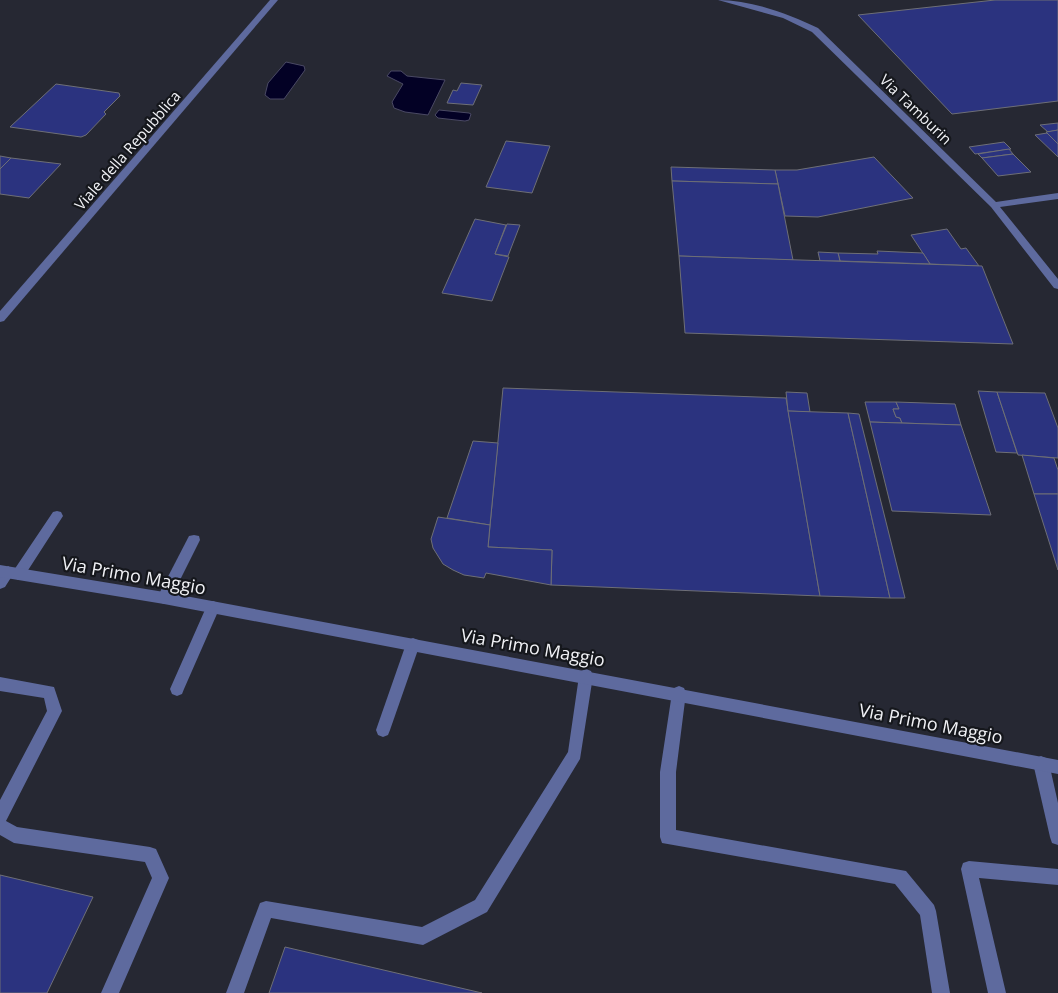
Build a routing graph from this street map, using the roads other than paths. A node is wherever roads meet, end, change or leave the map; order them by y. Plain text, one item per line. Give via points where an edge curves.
1 (274, 0) edge
2 (722, 0) edge
3 (1058, 196) edge
4 (994, 205) junction
5 (1058, 286) edge
6 (0, 318) edge
7 (57, 516) dead end
8 (194, 540) dead end
9 (6, 575) edge
10 (164, 598) junction
11 (213, 607) junction
12 (413, 644) junction
13 (586, 676) junction
14 (0, 684) edge
15 (177, 689) dead end
16 (680, 694) junction
17 (383, 730) dead end
18 (1041, 763) junction
19 (1058, 767) edge
20 (0, 816) edge
21 (0, 826) edge
22 (1058, 837) edge
23 (1058, 876) edge
24 (110, 993) edge
25 (234, 993) edge
26 (941, 993) edge
27 (997, 993) edge

1 - 6 street, Viale della Repubblica
2 - 4 street, Via Tamburin via 786,16 815,30
3 - 4 street
4 - 5 street, Via Tamburin
7 - 9 street
8 - 10 street
9 - 10 street, Via Primo Maggio
10 - 11 street, Via Primo Maggio
11 - 12 street, Via Primo Maggio
11 - 15 street
12 - 13 street, Via Primo Maggio
12 - 17 street
13 - 16 street, Via Primo Maggio
13 - 25 street via 575,754 481,906 423,936 266,909
14 - 20 street via 49,692 55,711
16 - 18 street, Via Primo Maggio
16 - 26 street via 668,772 668,836 900,877 928,911
18 - 19 street, Via Primo Maggio
18 - 22 street
21 - 24 street via 14,835 150,855 161,878
23 - 27 street via 969,869

